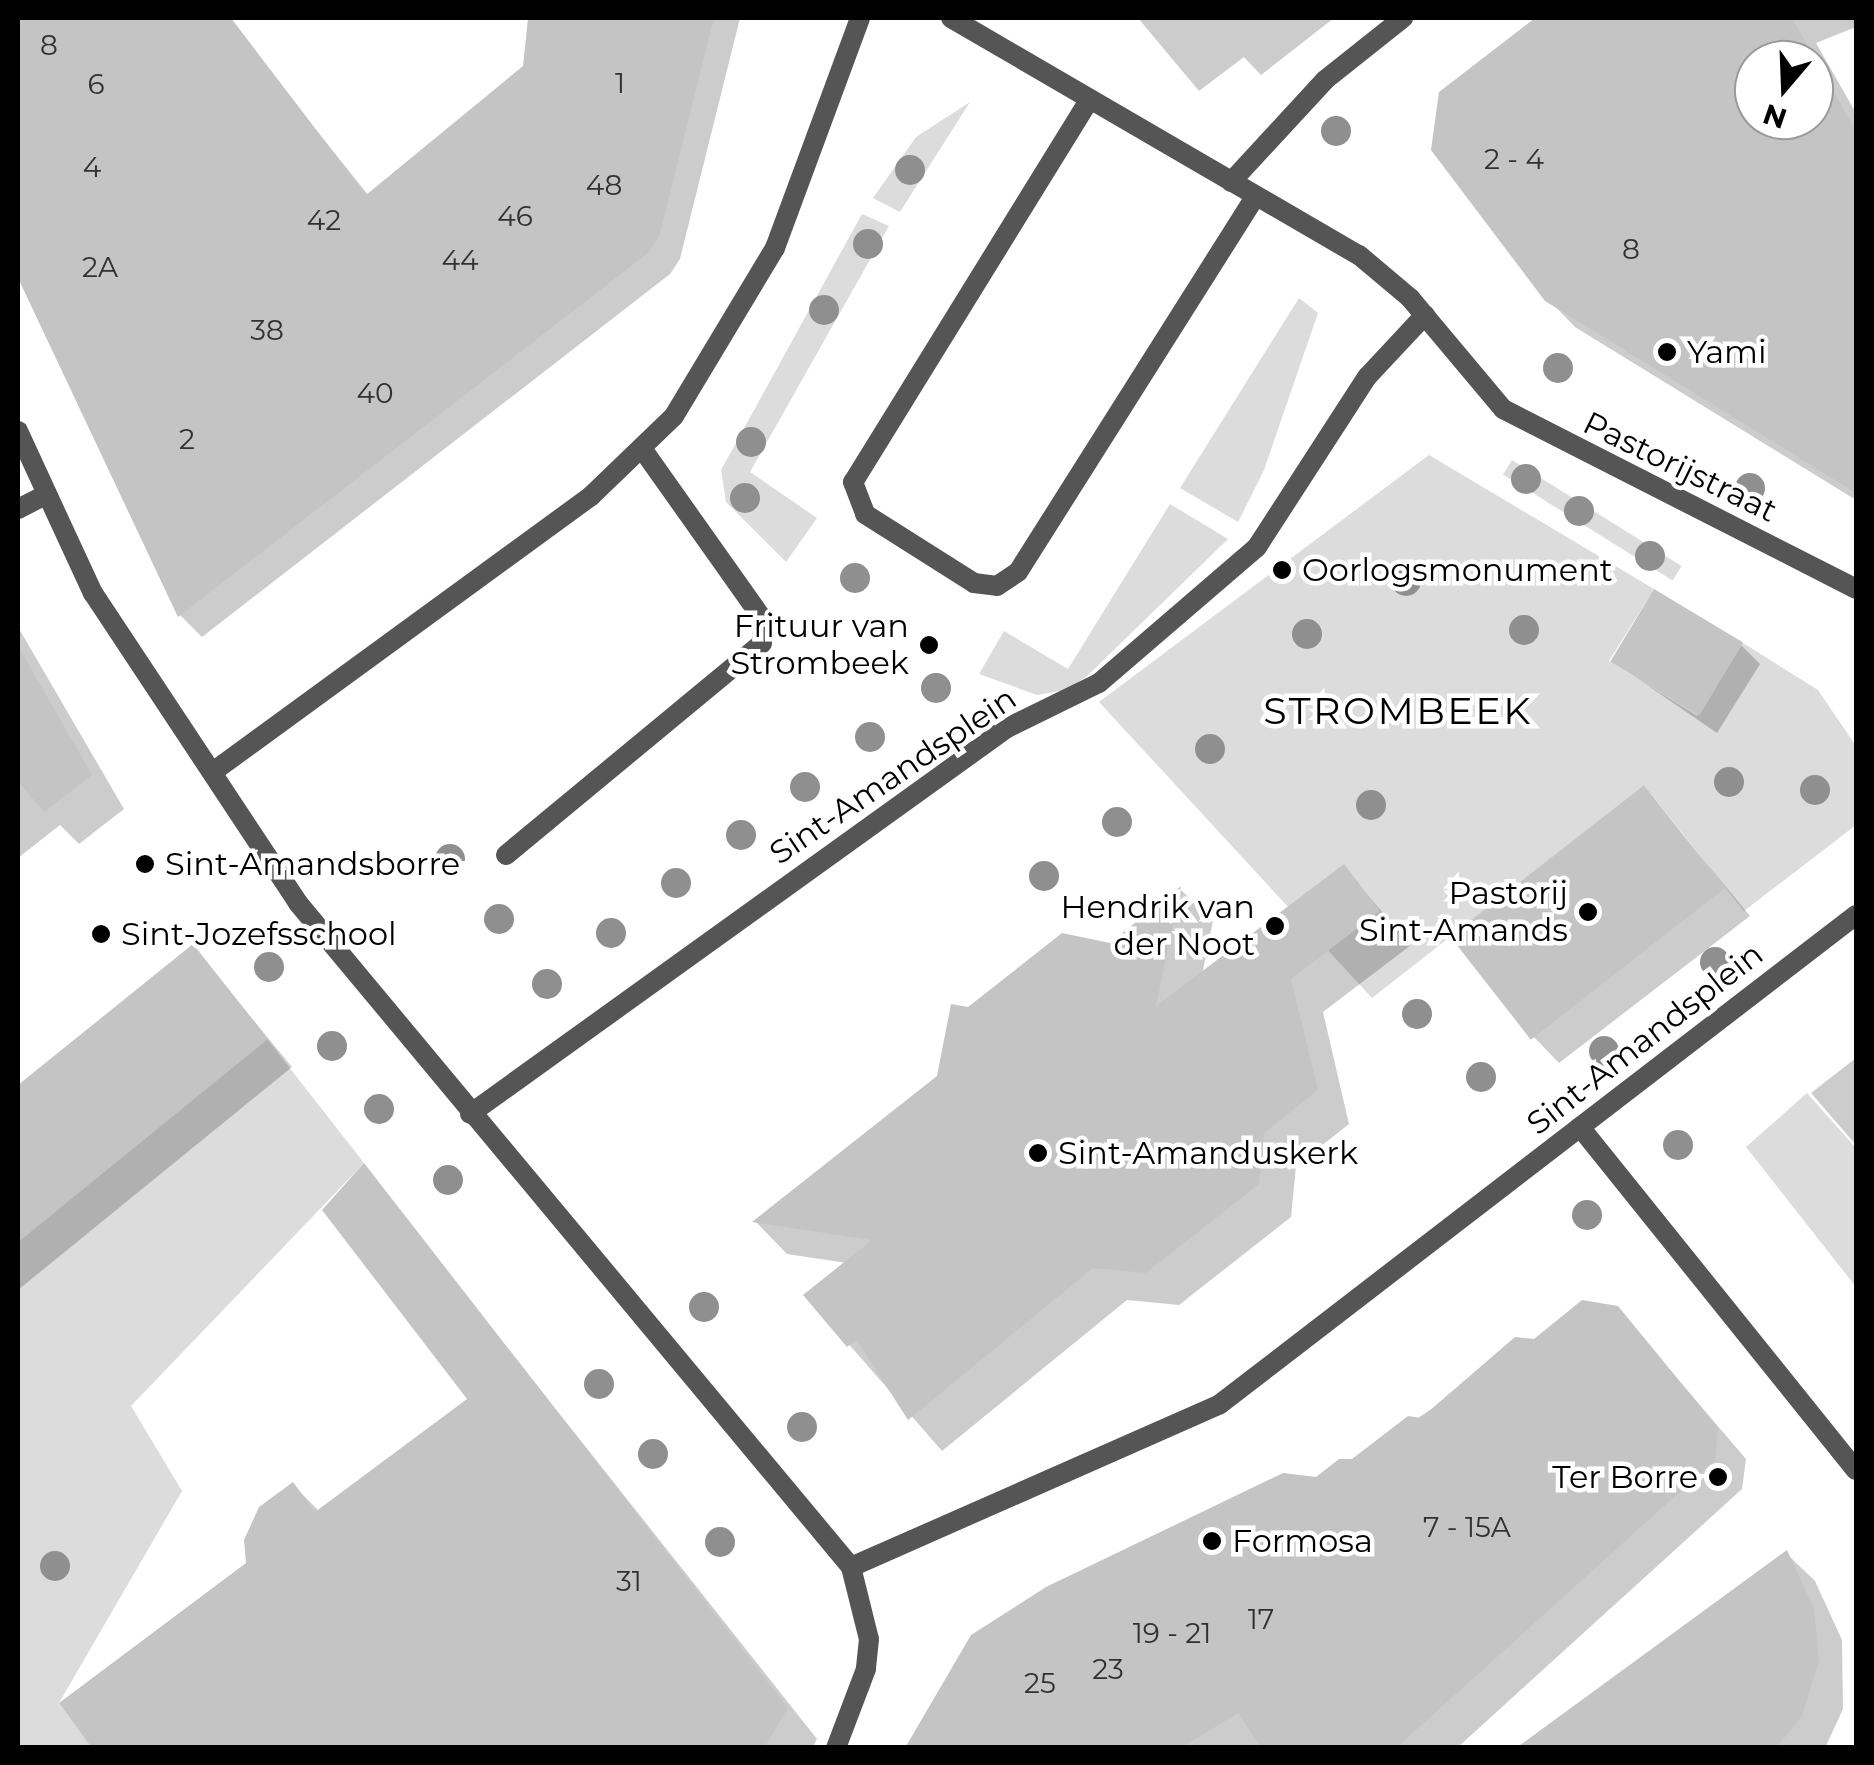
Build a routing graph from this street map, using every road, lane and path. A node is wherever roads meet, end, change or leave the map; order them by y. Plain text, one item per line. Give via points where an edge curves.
1 (860, 18) edge
2 (952, 18) edge
3 (1403, 18) edge
4 (1088, 102) junction
5 (1231, 182) junction
6 (1255, 197) junction
7 (1424, 315) junction
8 (18, 431) edge
9 (642, 450) junction
10 (46, 495) junction
11 (18, 510) edge
12 (1856, 589) edge
13 (214, 772) junction
14 (506, 855) dead end
15 (1856, 915) edge
16 (470, 1114) junction
17 (1580, 1127) junction
18 (1856, 1470) edge
19 (851, 1568) junction
20 (836, 1748) edge

1 - 9 street via 775,248 702,380
2 - 4 street
3 - 5 street via 1325,80
4 - 5 street
4 - 6 street via 853,482 864,514 974,583 997,586 1018,572
5 - 6 street
6 - 7 street via 1360,255
7 - 12 street, Pastorijstraat via 1482,390 1548,435
7 - 16 street, Sint-Amandsplein via 1366,377 1257,547 1099,683 1007,728
8 - 10 street
9 - 13 street via 591,496
9 - 14 street via 762,618 762,643
10 - 11 street
10 - 13 street via 93,593
13 - 16 street via 298,902
15 - 17 street, Sint-Amandsplein
16 - 19 street
17 - 18 street
17 - 19 street, Sint-Amandsplein via 1220,1404
19 - 20 street via 869,1639 866,1670

